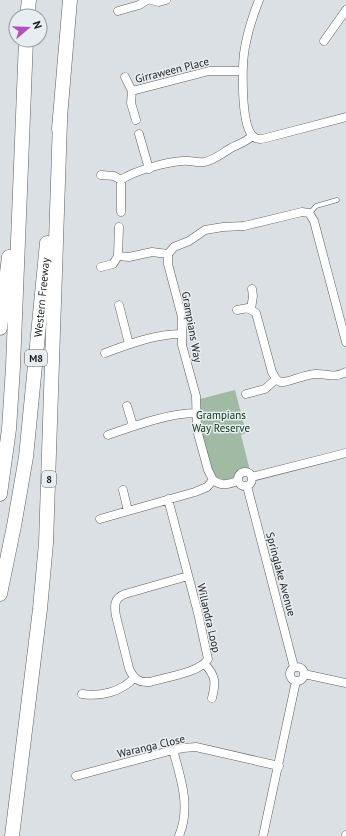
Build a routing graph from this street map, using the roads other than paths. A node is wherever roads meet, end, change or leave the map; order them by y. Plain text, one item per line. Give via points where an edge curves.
1 (70, 0) edge
2 (147, 0) edge
3 (151, 0) edge
4 (166, 0) edge
5 (259, 0) edge
6 (346, 10) edge
7 (118, 11) dead end
8 (324, 41) dead end
9 (25, 48) edge
10 (26, 48) edge
11 (242, 71) junction
12 (125, 77) dead end
13 (132, 91) junction
14 (346, 117) edge
15 (136, 120) dead end
16 (60, 121) junction
17 (140, 134) dead end
18 (252, 136) junction
19 (149, 169) junction
20 (101, 175) dead end
21 (121, 180) junction
22 (337, 200) dead end
23 (120, 212) dead end
24 (310, 214) junction
25 (119, 227) dead end
26 (168, 254) junction
27 (118, 256) junction
28 (101, 267) dead end
29 (252, 289) dead end
30 (119, 304) dead end
31 (251, 309) junction
32 (237, 310) dead end
33 (0, 328) edge
34 (181, 334) junction
35 (346, 342) edge
36 (129, 344) junction
37 (105, 353) dead end
38 (346, 372) edge
39 (276, 379) junction
40 (246, 394) dead end
41 (127, 406) dead end
42 (196, 413) junction
43 (133, 426) junction
44 (108, 435) dead end
45 (346, 453) edge
46 (252, 477) junction
47 (213, 480) junction
48 (238, 481) junction
49 (247, 486) junction
50 (123, 490) dead end
51 (0, 494) edge
52 (168, 500) junction
53 (128, 511) junction
54 (100, 519) dead end
55 (188, 576) junction
56 (0, 594) edge
57 (205, 664) junction
58 (294, 667) junction
59 (304, 674) junction
60 (134, 678) junction
61 (296, 681) junction
62 (346, 683) edge
63 (82, 694) dead end
64 (212, 698) dead end
65 (174, 750) junction
66 (279, 766) junction
67 (76, 776) dead end
68 (12, 836) edge
69 (179, 836) edge
70 (263, 836) edge

1 - 16 highway, Western Freeway / M8
2 - 7 street
3 - 4 street
5 - 11 street via 246,38
6 - 8 street
9 - 33 highway via 14,226
10 - 51 highway, M8 via 13,367
11 - 13 street, Girraween Place via 209,71
11 - 18 street via 243,101
12 - 13 street, Girraween Place
13 - 15 street, Girraween Place via 131,103
14 - 18 street via 262,139
16 - 56 highway, Western Freeway / M8 via 26,458
16 - 68 highway, 8 via 46,543
17 - 19 street
18 - 19 street via 244,143 210,160 181,161
19 - 21 street
20 - 21 street via 114,176
21 - 23 street
22 - 24 lane via 316,206
24 - 26 street via 302,212 244,226 206,230 174,247
24 - 35 street via 316,227
25 - 27 street
26 - 27 street via 152,252 129,257
26 - 34 street, Grampians Way via 168,264 182,317
27 - 28 street via 113,264
29 - 31 street
30 - 36 street
31 - 32 street
31 - 39 street via 257,316
34 - 36 street
34 - 42 street, Grampians Way via 196,396
36 - 37 street
38 - 39 street via 332,376 315,374 284,382
39 - 40 street via 268,387
41 - 43 street
42 - 43 street via 185,413
42 - 47 street, Grampians Way via 197,430
43 - 44 street
45 - 46 street
46 - 48 street via 248,472 243,472
46 - 49 street via 251,484
47 - 48 street via 224,485
47 - 52 street via 202,490
48 - 49 street
49 - 58 street, Springlake Avenue
50 - 53 street
52 - 53 street
52 - 55 street, Willandra Loop
53 - 54 street
55 - 57 street, Willandra Loop via 208,655
55 - 60 street, Willandra Loop via 125,594 116,599 116,616 129,668
57 - 60 street, Willandra Loop via 196,670 150,682 141,682
57 - 64 street, Willandra Loop via 215,680
58 - 59 street via 301,668
58 - 61 street via 290,671 290,676
59 - 61 street
59 - 62 street
60 - 63 street via 118,690 93,696
61 - 66 street
65 - 66 street, Waranga Close via 196,747
65 - 67 street, Waranga Close
65 - 69 street via 185,797 184,820
66 - 70 street

